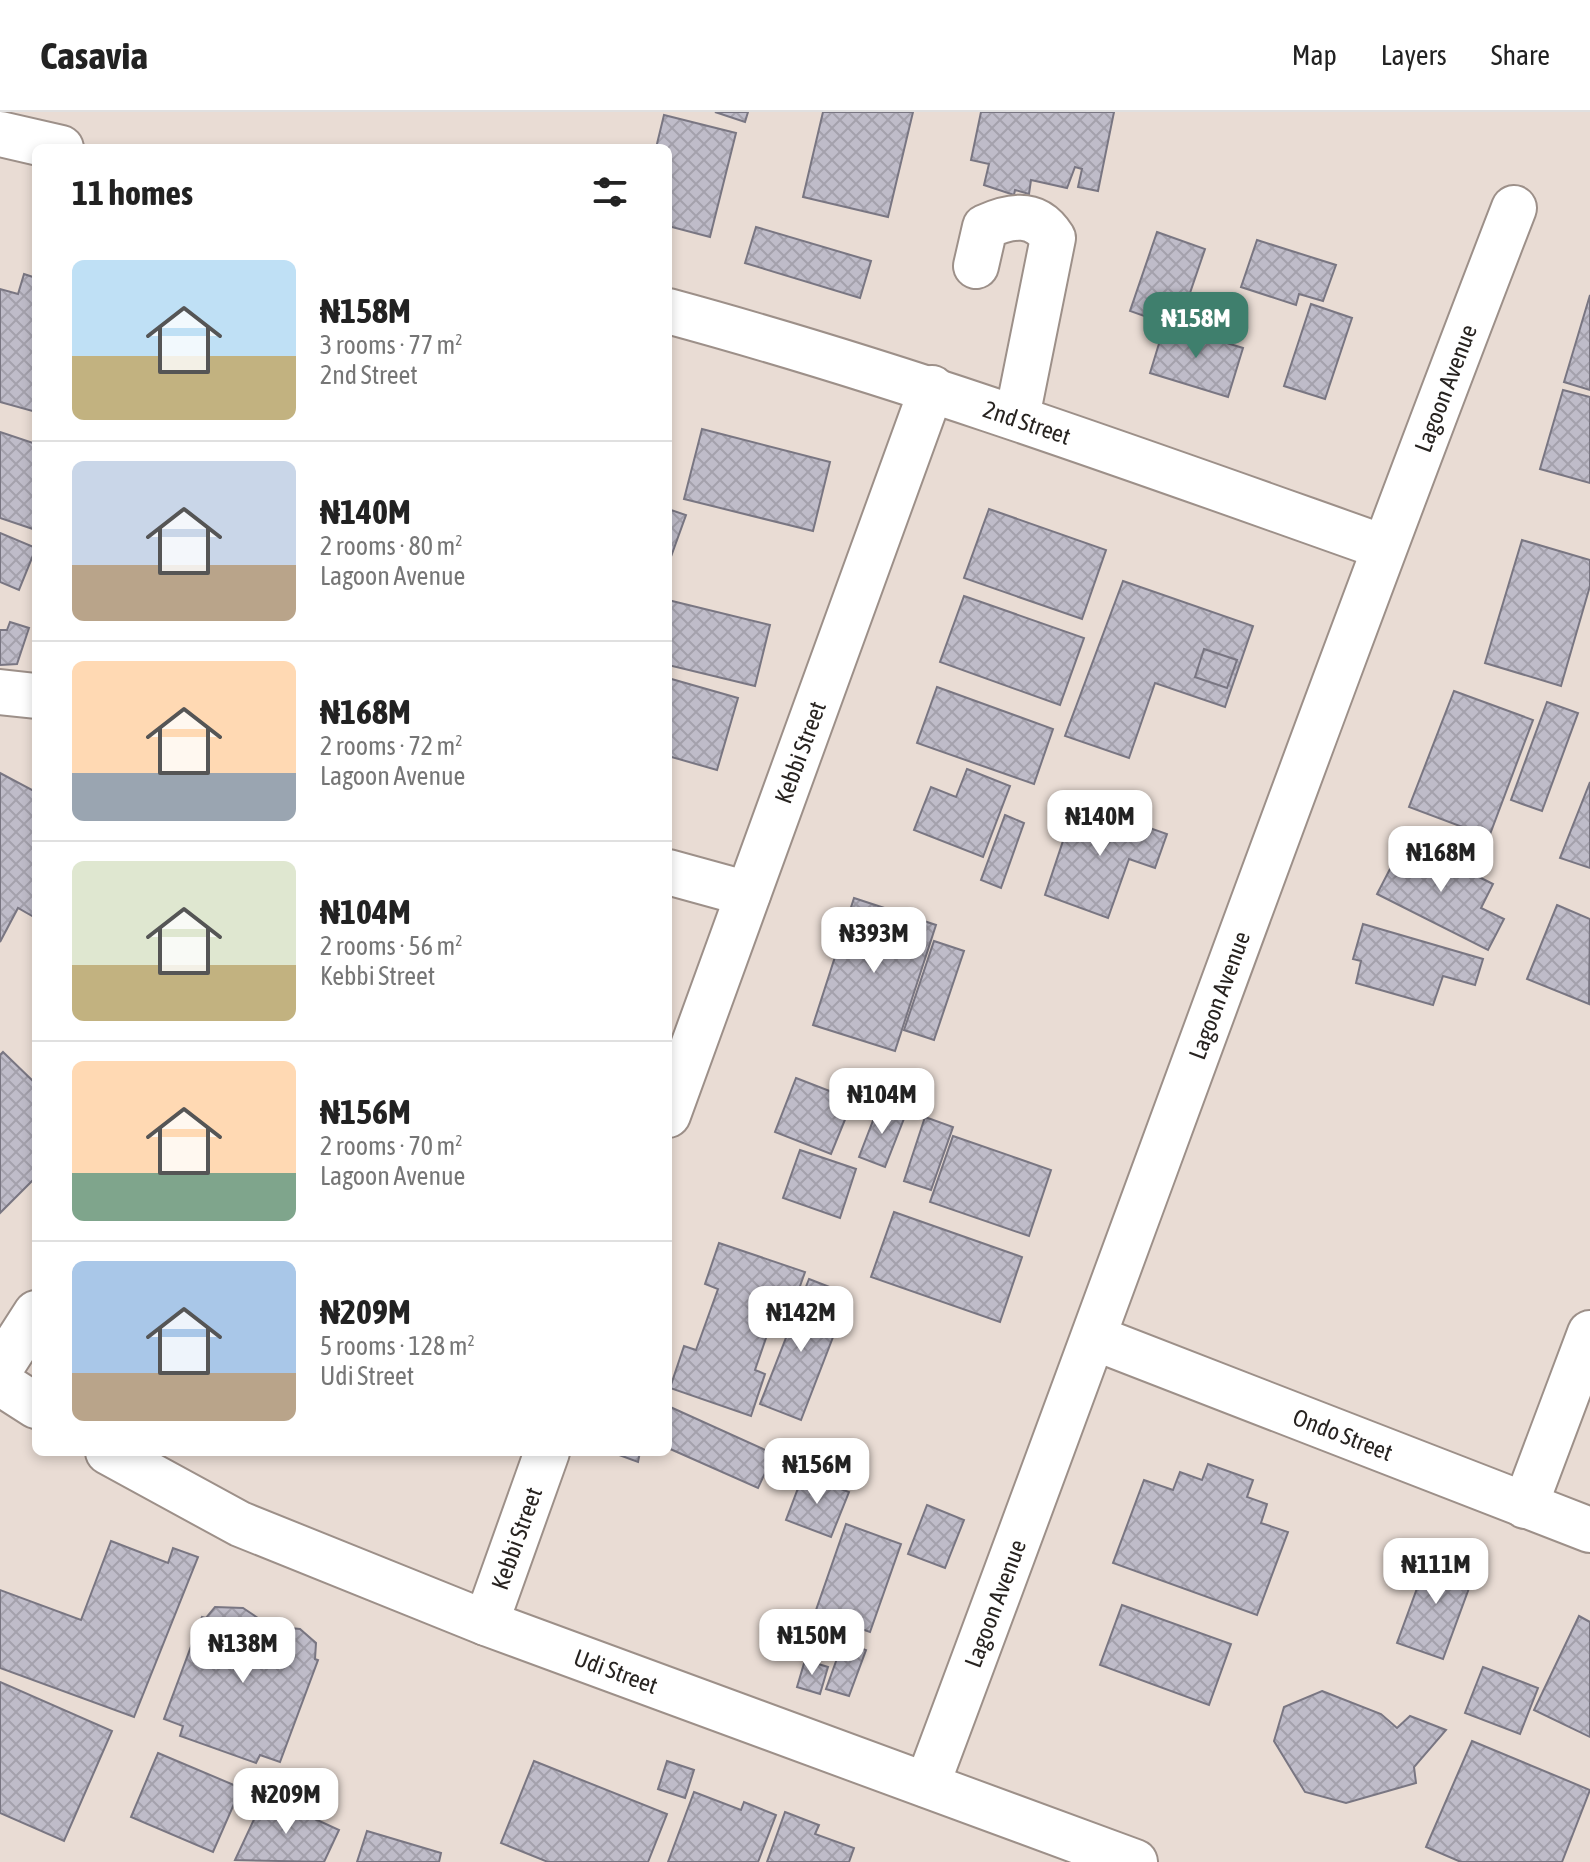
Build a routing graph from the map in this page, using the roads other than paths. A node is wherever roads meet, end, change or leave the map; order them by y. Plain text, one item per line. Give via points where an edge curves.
1 (0, 134) edge
2 (44, 144) edge
3 (1514, 208) dead end
4 (976, 266) dead end
5 (672, 312) edge
6 (932, 388) junction
7 (1017, 417) junction
8 (1383, 547) junction
9 (0, 692) edge
10 (32, 696) edge
11 (672, 873) edge
12 (748, 894) junction
13 (672, 1104) edge
14 (32, 1319) edge
15 (1590, 1333) edge
16 (1095, 1338) junction
17 (0, 1369) edge
18 (0, 1383) edge
19 (32, 1403) edge
20 (115, 1456) edge
21 (546, 1456) edge
22 (1525, 1506) junction
23 (1590, 1530) edge
24 (486, 1623) junction
25 (927, 1785) junction
26 (1135, 1862) edge

1 - 2 street
3 - 8 street, Lagoon Avenue
4 - 7 street via 985,227 1009,216 1036,222 1053,238
5 - 6 street, 2nd Street
6 - 7 street, 2nd Street
6 - 12 street, Kebbi Street
7 - 8 street, 2nd Street
8 - 16 street, Lagoon Avenue
9 - 10 street
11 - 12 street
12 - 13 street, Kebbi Street
14 - 17 street
15 - 22 street
16 - 22 street, Ondo Street
16 - 25 street, Lagoon Avenue
18 - 19 street
20 - 24 street, Udi Street via 240,1524
21 - 24 street, Kebbi Street
22 - 23 street, Ondo Street
24 - 25 street, Udi Street
25 - 26 street, Udi Street

